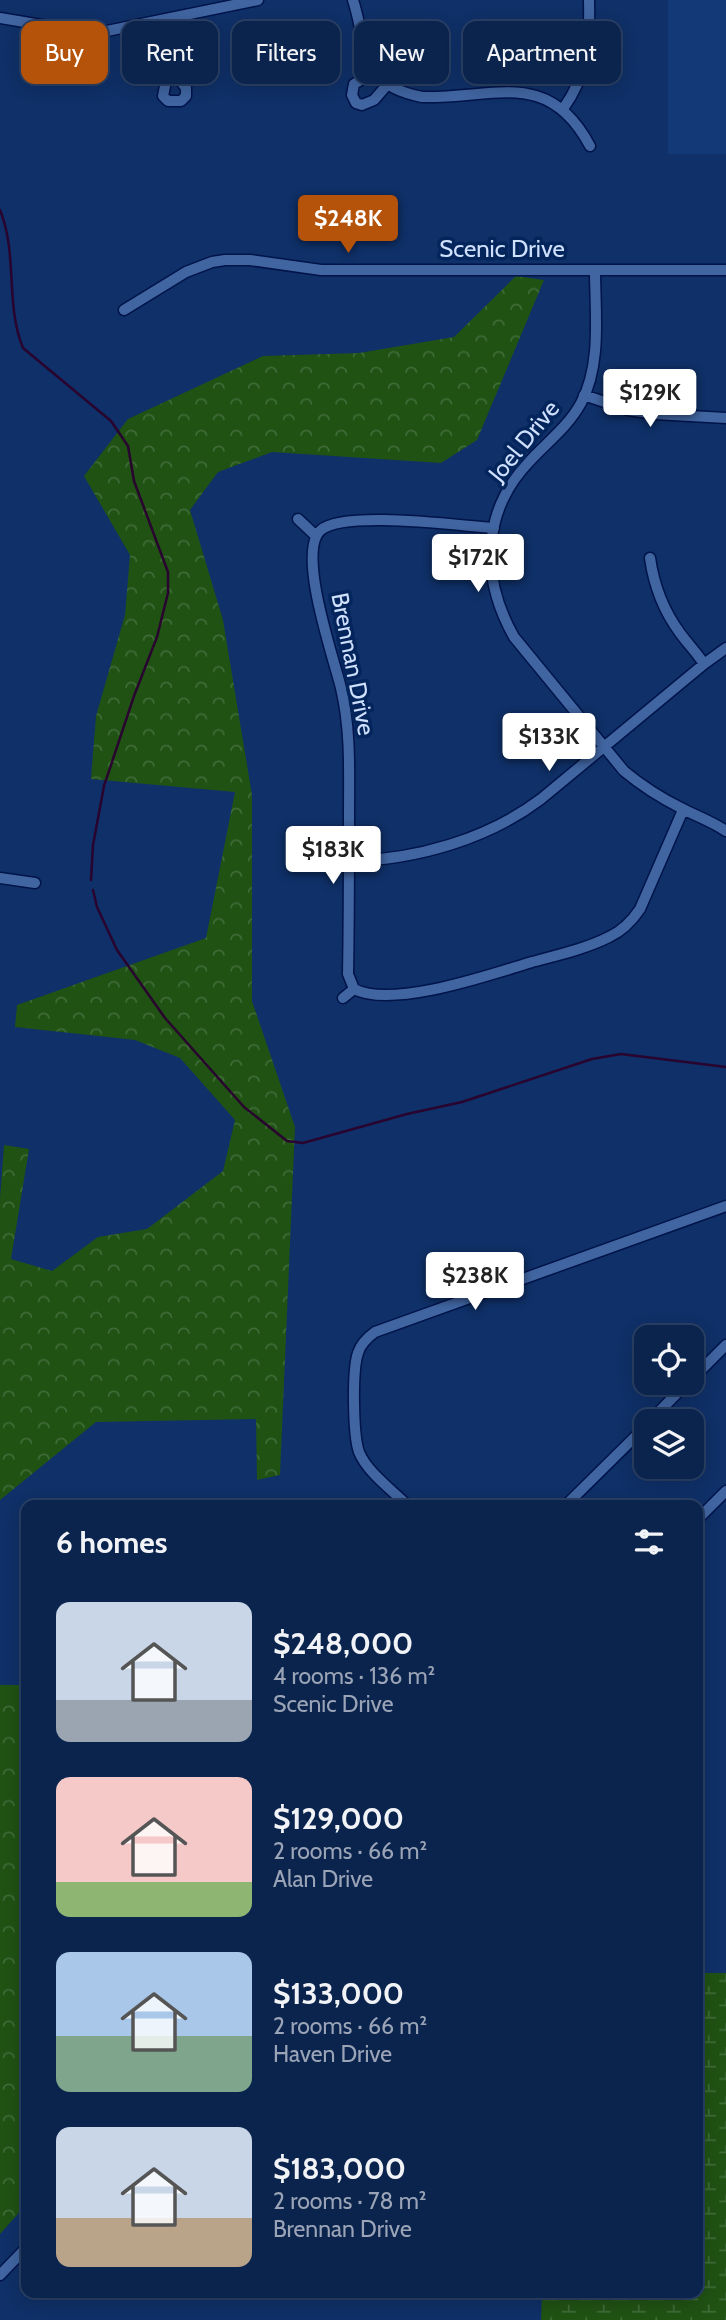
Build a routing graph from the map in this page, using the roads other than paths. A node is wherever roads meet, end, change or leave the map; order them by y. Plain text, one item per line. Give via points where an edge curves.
1 (258, 0) edge
2 (353, 0) edge
3 (589, 0) edge
4 (231, 3) edge
5 (0, 18) edge
6 (161, 21) edge
7 (358, 21) edge
8 (122, 28) edge
9 (354, 84) edge
10 (387, 85) joint
11 (563, 109) junction
12 (590, 146) dead end
13 (595, 270) junction
14 (726, 270) edge
15 (124, 310) dead end
16 (584, 395) junction
17 (726, 418) edge
18 (298, 519) dead end
19 (494, 528) junction
20 (316, 536) junction
21 (650, 558) dead end
22 (726, 648) edge
23 (704, 664) junction
24 (604, 748) junction
25 (684, 810) junction
26 (726, 831) edge
27 (349, 861) junction
28 (0, 878) edge
29 (35, 883) dead end
30 (354, 989) junction
31 (343, 998) dead end
32 (726, 1206) edge
33 (726, 1345) edge
34 (704, 1367) edge
35 (676, 1395) edge
36 (662, 1409) edge
37 (634, 1438) edge
38 (726, 1492) edge
39 (402, 1500) edge
40 (571, 1500) edge
41 (703, 1514) edge
42 (21, 2253) edge
43 (0, 2275) edge

1 - 4 street
2 - 7 street
3 - 11 street via 585,66
4 - 6 street
5 - 8 street via 87,32
9 - 10 street via 352,94 362,105 374,100
10 - 11 street via 422,97 523,93
11 - 12 street
13 - 14 street, Scenic Drive
13 - 15 street, Scenic Drive via 321,270 225,260 186,272
13 - 16 street, Joel Drive via 595,347
16 - 17 street via 628,410
16 - 19 street, Joel Drive via 566,425 519,474 504,498
18 - 20 street
19 - 20 street via 366,521 330,524
19 - 24 street, Joel Drive via 491,579 507,624
20 - 27 street, Brennan Drive via 312,555 318,597 348,730
21 - 23 street via 662,604
22 - 23 street
23 - 24 street
24 - 25 street, Joel Drive via 642,786
24 - 27 street via 532,807 492,829 402,857
25 - 26 street, Joel Drive
25 - 30 street via 640,909 611,936 438,989 371,994
27 - 30 street, Brennan Drive via 348,974
28 - 29 street
30 - 31 street
32 - 39 street via 368,1337 356,1360 357,1441 364,1460
33 - 34 street
35 - 36 street
37 - 40 street
38 - 41 street
42 - 43 street

